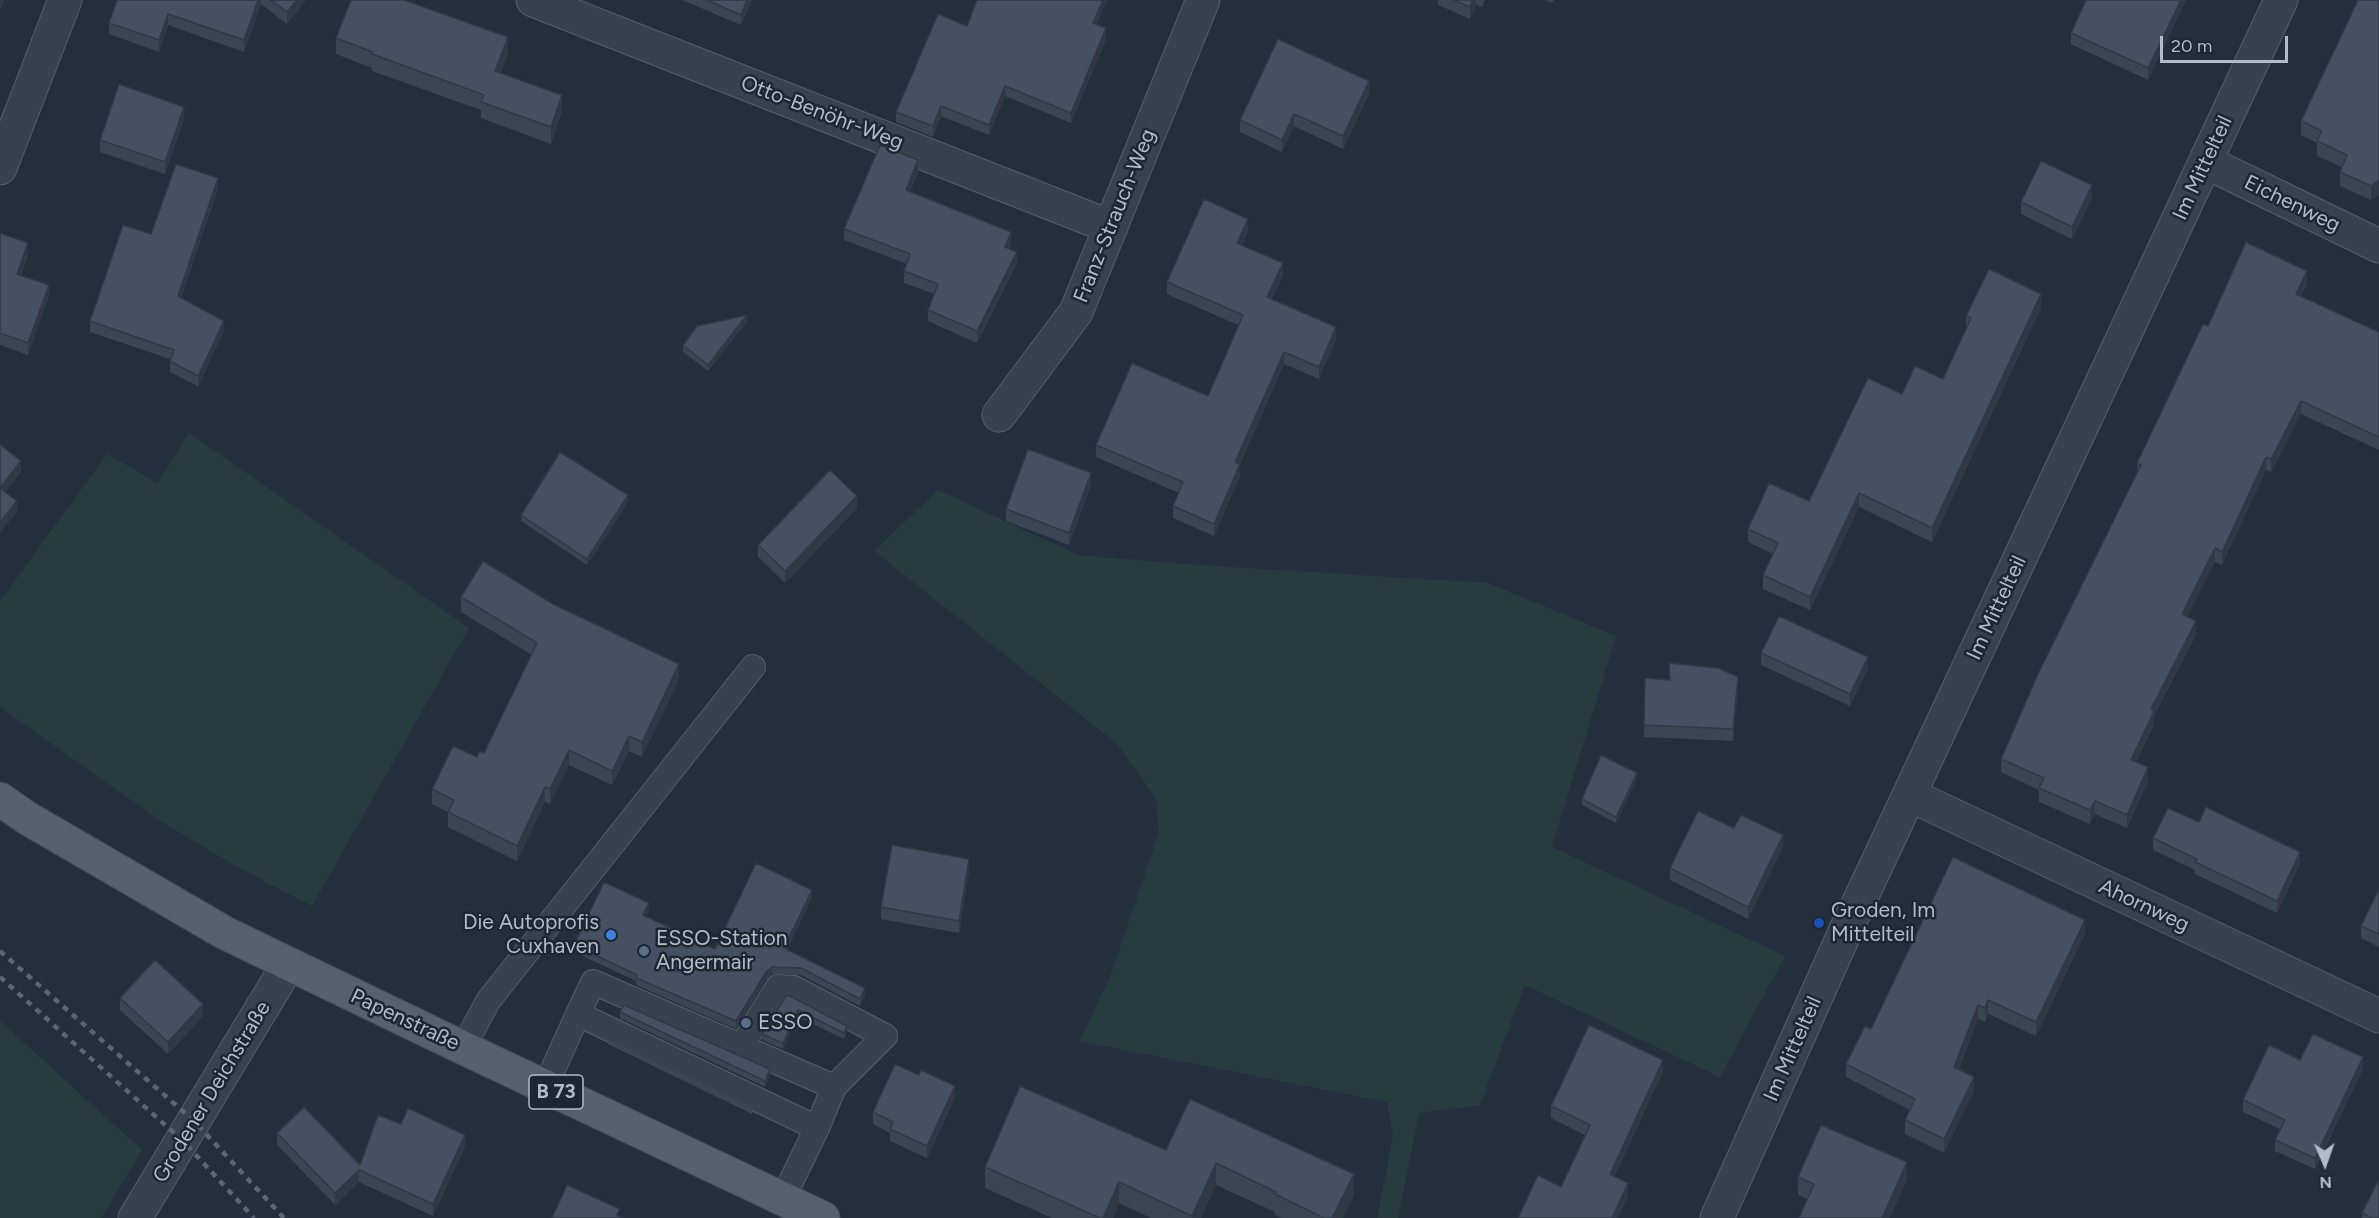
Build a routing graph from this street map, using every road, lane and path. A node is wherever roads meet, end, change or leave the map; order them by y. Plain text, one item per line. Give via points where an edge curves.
1 (65, 0) edge
2 (533, 0) edge
3 (1203, 0) edge
4 (2281, 0) edge
5 (2206, 162) junction
6 (0, 168) edge
7 (1111, 227) junction
8 (2379, 246) edge
9 (999, 415) dead end
10 (753, 667) dead end
11 (1910, 795) junction
12 (0, 799) edge
13 (288, 965) junction
14 (578, 1014) junction
15 (2379, 1016) edge
16 (741, 1047) junction
17 (463, 1048) junction
18 (545, 1087) junction
19 (834, 1087) junction
20 (818, 1128) junction
21 (783, 1198) junction
22 (135, 1218) edge
23 (824, 1218) edge
24 (1717, 1218) edge

1 - 6 street
2 - 7 street, Otto-Benöhr-Weg
3 - 7 street, Franz-Strauch-Weg
4 - 5 street, Im Mittelteil
5 - 8 street, Eichenweg
5 - 11 street, Im Mittelteil
7 - 9 street, Franz-Strauch-Weg via 1076,312
10 - 17 lane via 488,1001
11 - 15 street, Ahornweg
11 - 24 street, Im Mittelteil
12 - 13 main road, Papenstraße / B 73 via 169,901
13 - 17 main road, Papenstraße / B 73
13 - 22 street, Grodener Deichstraße
14 - 16 lane via 597,973
14 - 18 lane
14 - 20 lane
16 - 19 lane
16 - 19 lane via 778,987 794,988 885,1036
17 - 18 main road, Papenstraße / B 73
18 - 21 main road, Papenstraße / B 73
19 - 20 lane
20 - 21 lane
21 - 23 main road, Papenstraße / B 73

